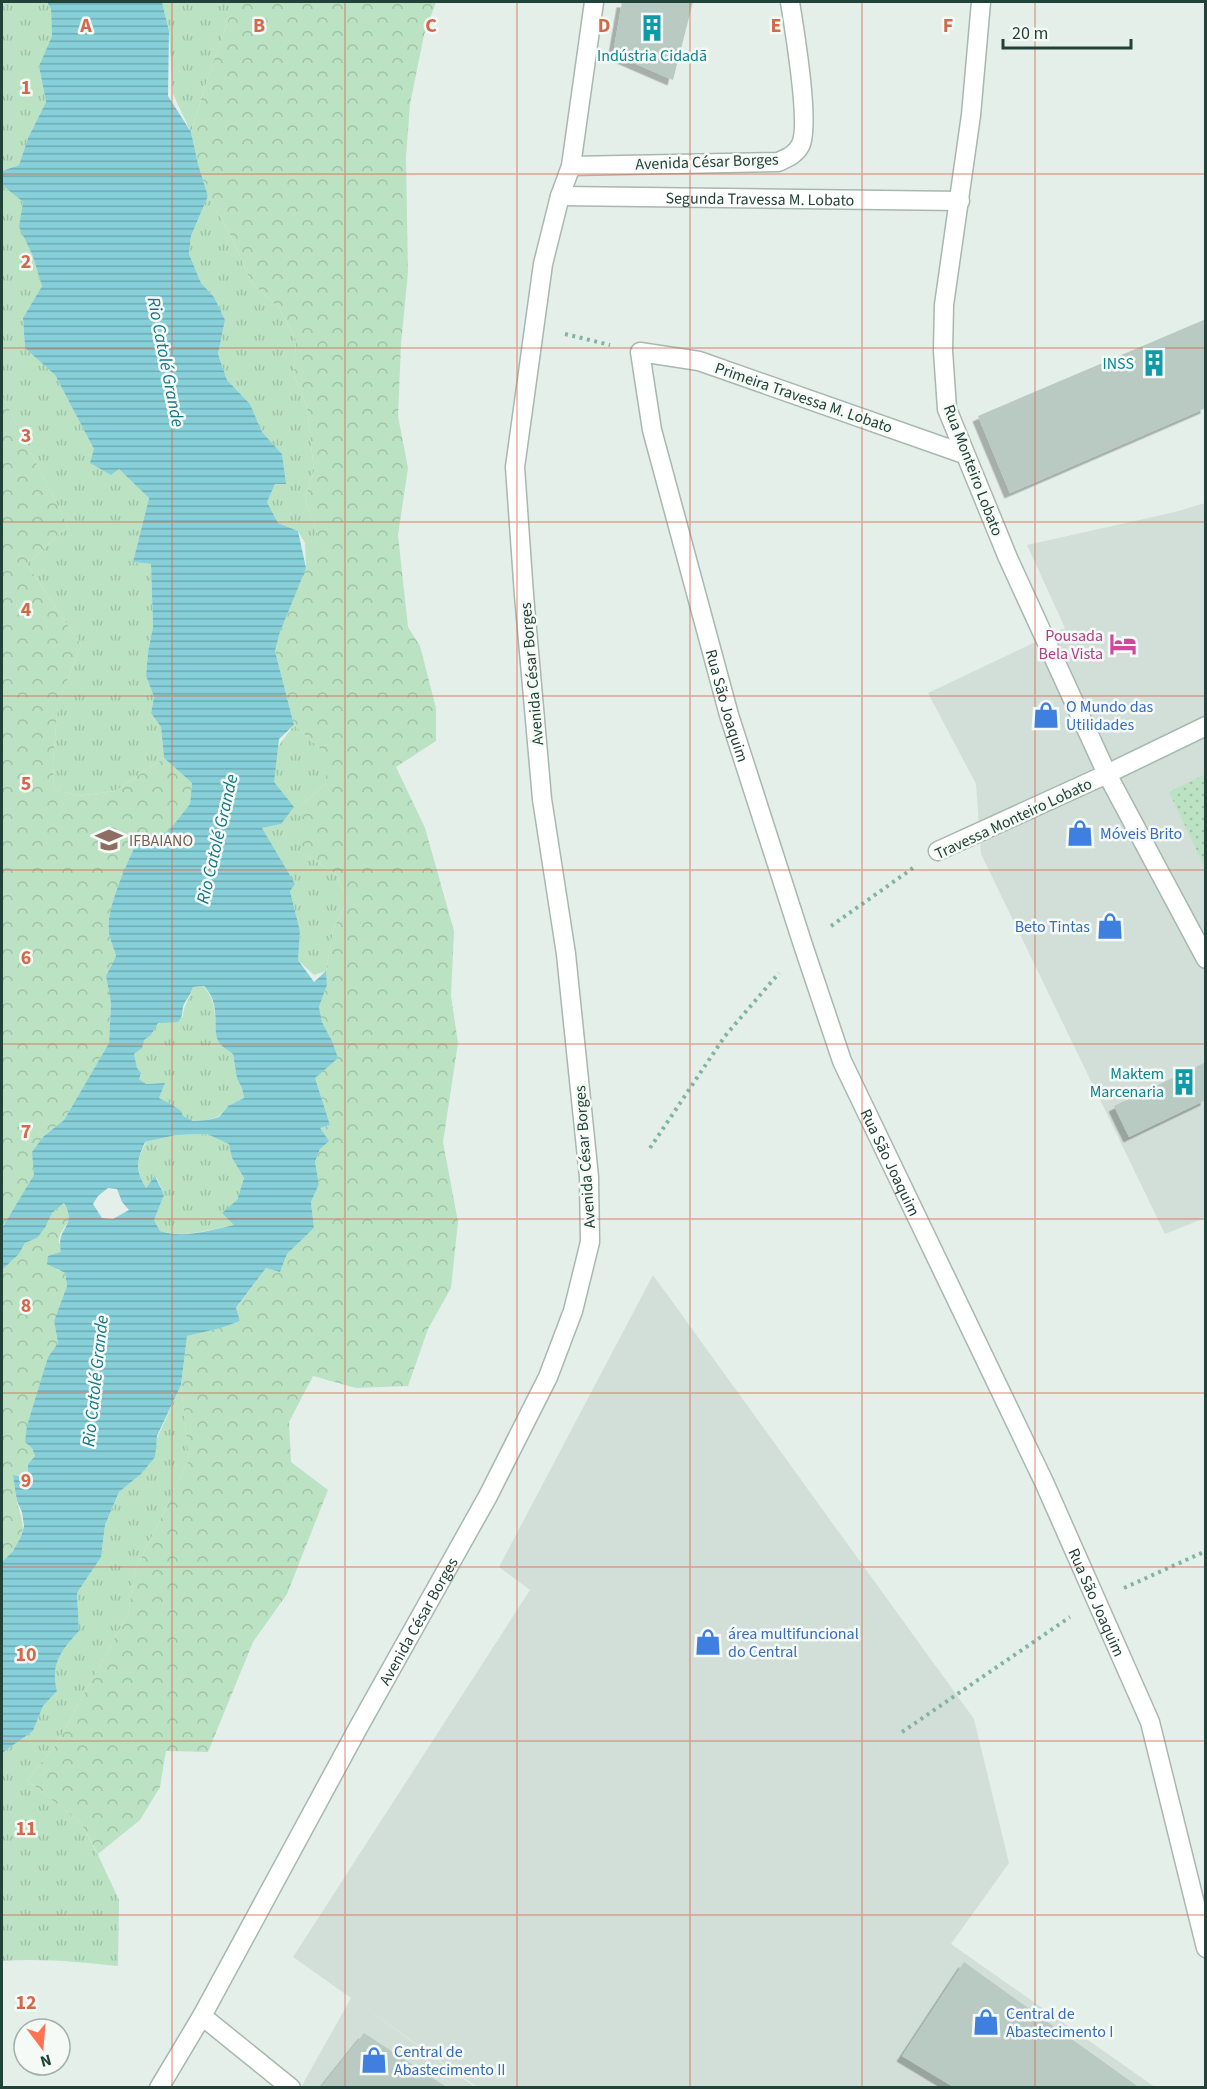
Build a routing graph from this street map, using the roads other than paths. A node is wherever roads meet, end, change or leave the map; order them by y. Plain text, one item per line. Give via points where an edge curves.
1 (594, 2) edge
2 (790, 2) edge
3 (981, 2) edge
4 (571, 166) junction
5 (560, 196) junction
6 (960, 201) junction
7 (640, 352) joint
8 (964, 454) junction
9 (1206, 726) edge
10 (1107, 774) junction
11 (938, 851) road end
12 (1205, 955) edge
13 (1206, 1948) edge
14 (202, 2016) junction
15 (159, 2088) edge
16 (291, 2088) edge

1 - 4 street, Avenida César Borges
2 - 4 street, Avenida César Borges via 804,129 801,145 793,155 778,162
3 - 6 street, Rua Monteiro Lobato
4 - 5 street, Avenida César Borges
5 - 6 street, Segunda Travessa M. Lobato
5 - 14 street, Avenida César Borges via 543,264 515,467 542,799 566,954 589,1177 590,1242 573,1311 543,1387 488,1496
6 - 8 street, Rua Monteiro Lobato via 944,305 943,351 947,409
7 - 8 street, Primeira Travessa M. Lobato via 699,361
7 - 13 street, Rua São Joaquim via 652,430 726,703 842,1060 1044,1482 1150,1722
8 - 10 street, Rua Monteiro Lobato
9 - 10 street, Travessa Monteiro Lobato
10 - 11 street, Travessa Monteiro Lobato
10 - 12 street, Rua Monteiro Lobato
14 - 15 street, Avenida César Borges
14 - 16 street

